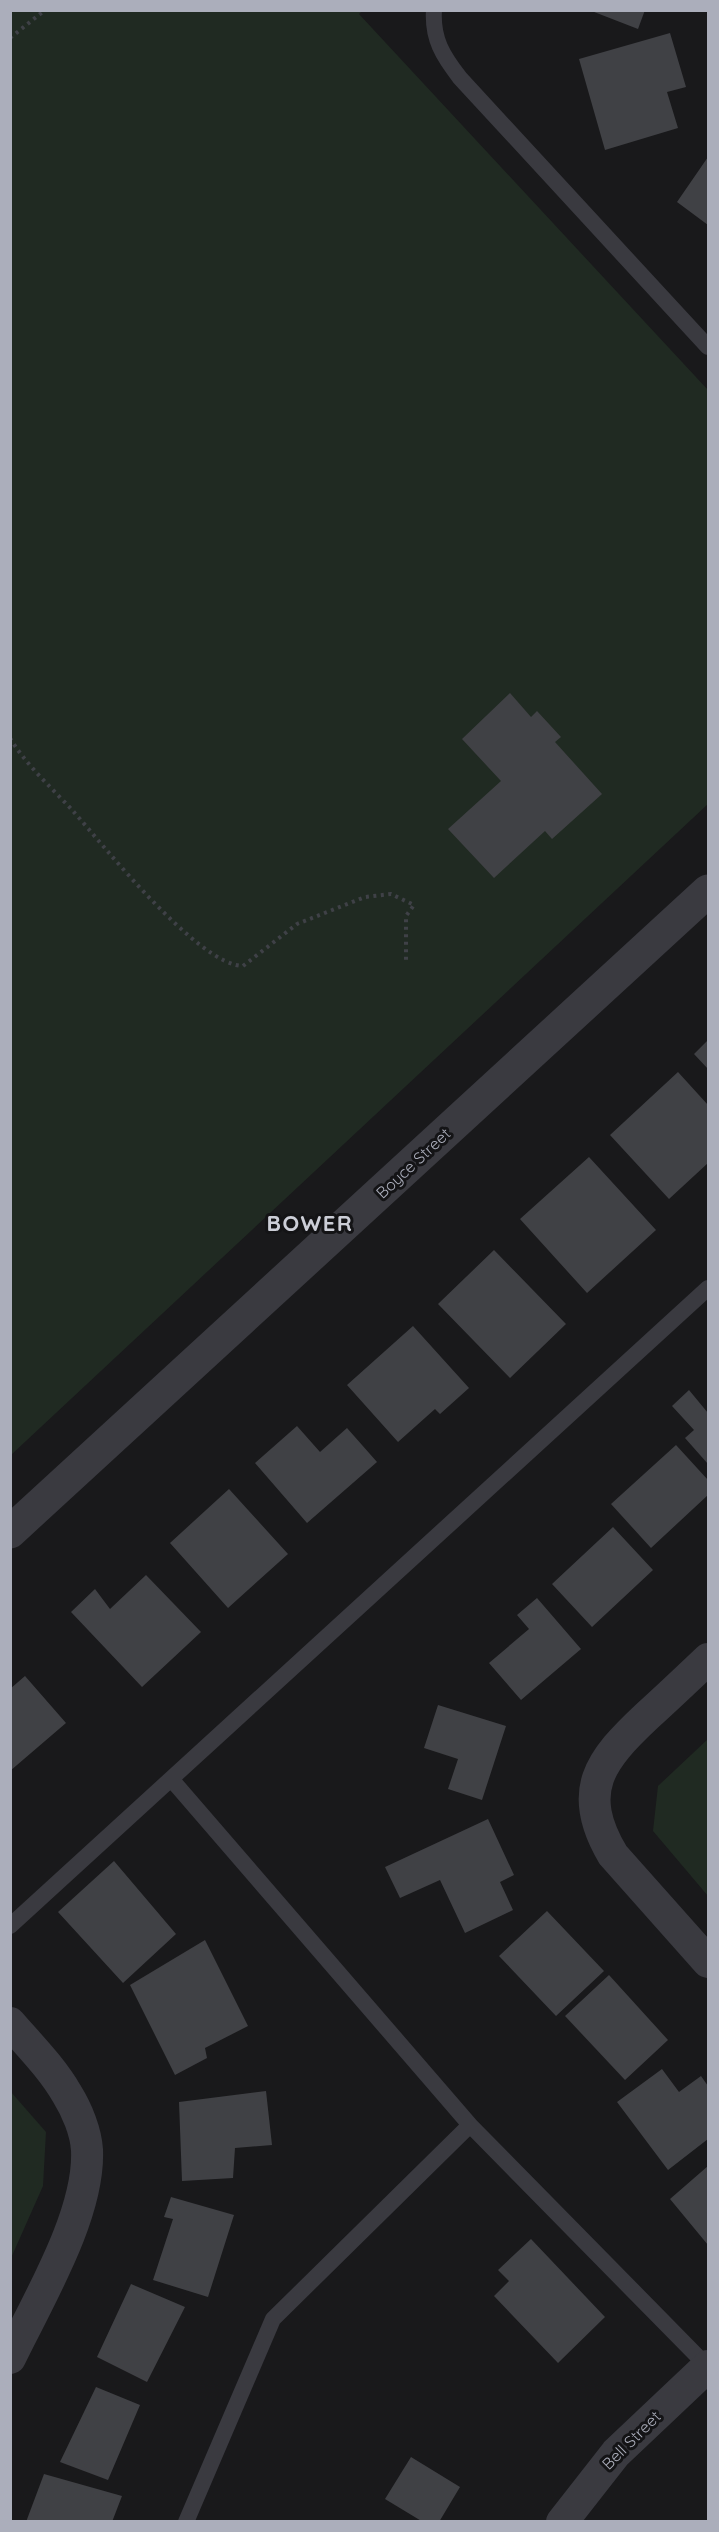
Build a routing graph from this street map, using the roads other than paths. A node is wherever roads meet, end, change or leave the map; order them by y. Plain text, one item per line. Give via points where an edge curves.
1 (434, 10) edge
2 (708, 347) edge
3 (708, 891) edge
4 (708, 1288) edge
5 (10, 1532) edge
6 (708, 1659) edge
7 (172, 1780) junction
8 (10, 1926) edge
9 (708, 1962) edge
10 (10, 2023) edge
11 (470, 2125) junction
12 (10, 2358) edge
13 (708, 2366) edge
14 (186, 2522) edge
15 (562, 2522) edge

1 - 2 lane via 433,29 441,53 460,78
3 - 5 street, Boyce Street
4 - 7 lane
6 - 9 street via 602,1764 596,1783 596,1806 605,1842 613,1856
7 - 8 lane
7 - 11 lane
10 - 12 street via 69,2096 87,2149 79,2206
11 - 13 lane
11 - 14 lane via 273,2319
13 - 15 street, Bell Street via 616,2453

